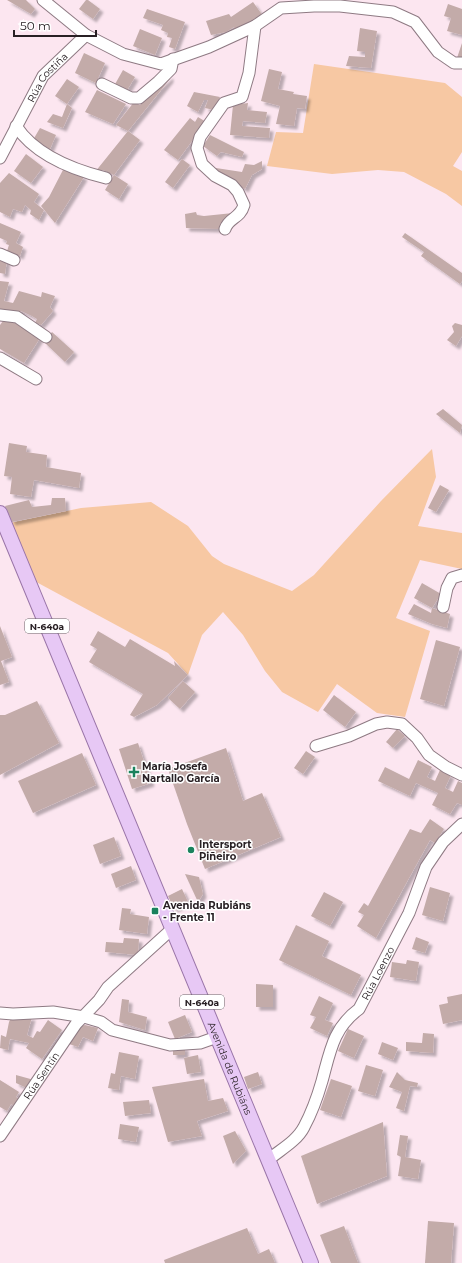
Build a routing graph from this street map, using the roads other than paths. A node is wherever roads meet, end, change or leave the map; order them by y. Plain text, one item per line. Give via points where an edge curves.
1 (43, 0) edge
2 (278, 4) edge
3 (255, 26) junction
4 (86, 35) junction
5 (173, 60) junction
6 (462, 63) edge
7 (102, 84) dead end
8 (16, 126) junction
9 (0, 158) edge
10 (106, 178) dead end
11 (226, 229) dead end
12 (0, 254) edge
13 (14, 260) dead end
14 (0, 315) edge
15 (46, 337) dead end
16 (0, 358) edge
17 (36, 379) dead end
18 (0, 513) edge
19 (462, 575) edge
20 (443, 607) dead end
21 (316, 746) dead end
22 (462, 775) edge
23 (462, 824) edge
24 (172, 929) junction
25 (0, 1013) edge
26 (84, 1017) junction
27 (217, 1037) junction
28 (0, 1136) edge
29 (268, 1160) junction
30 (310, 1263) edge

1 - 4 street
2 - 3 street
2 - 6 street via 340,6 393,12 415,22 438,52 454,63
3 - 5 street
3 - 11 street via 249,73 242,97 224,103 200,137 197,148 202,164 215,176 232,185 244,205 242,212 227,223
4 - 5 street via 124,54 161,64
4 - 8 street, Rúa Costiña via 43,76
5 - 7 street via 171,69 139,98 131,98
8 - 9 street, Rúa Costiña
8 - 10 street via 22,136 59,162
12 - 13 street
14 - 15 street via 17,317
16 - 17 street
18 - 24 main road, Avenida de Rubiáns / N-640a
19 - 20 street via 452,578
21 - 22 street via 376,724 402,724 410,729 429,755
23 - 29 street, Rúa Loenzo via 442,842 426,867 408,913 359,1009 340,1028 332,1044 321,1083 304,1127 298,1136
24 - 26 street, Rúa Sentín via 108,987
24 - 27 main road, Avenida de Rubiáns / N-640a
25 - 26 street via 52,1012
26 - 27 street via 101,1022 112,1030 170,1045 200,1043
26 - 28 street, Rúa Sentín via 76,1024
27 - 29 main road, Avenida de Rubiáns / N-640a
29 - 30 main road, Avenida de Rubiáns / N-640a

